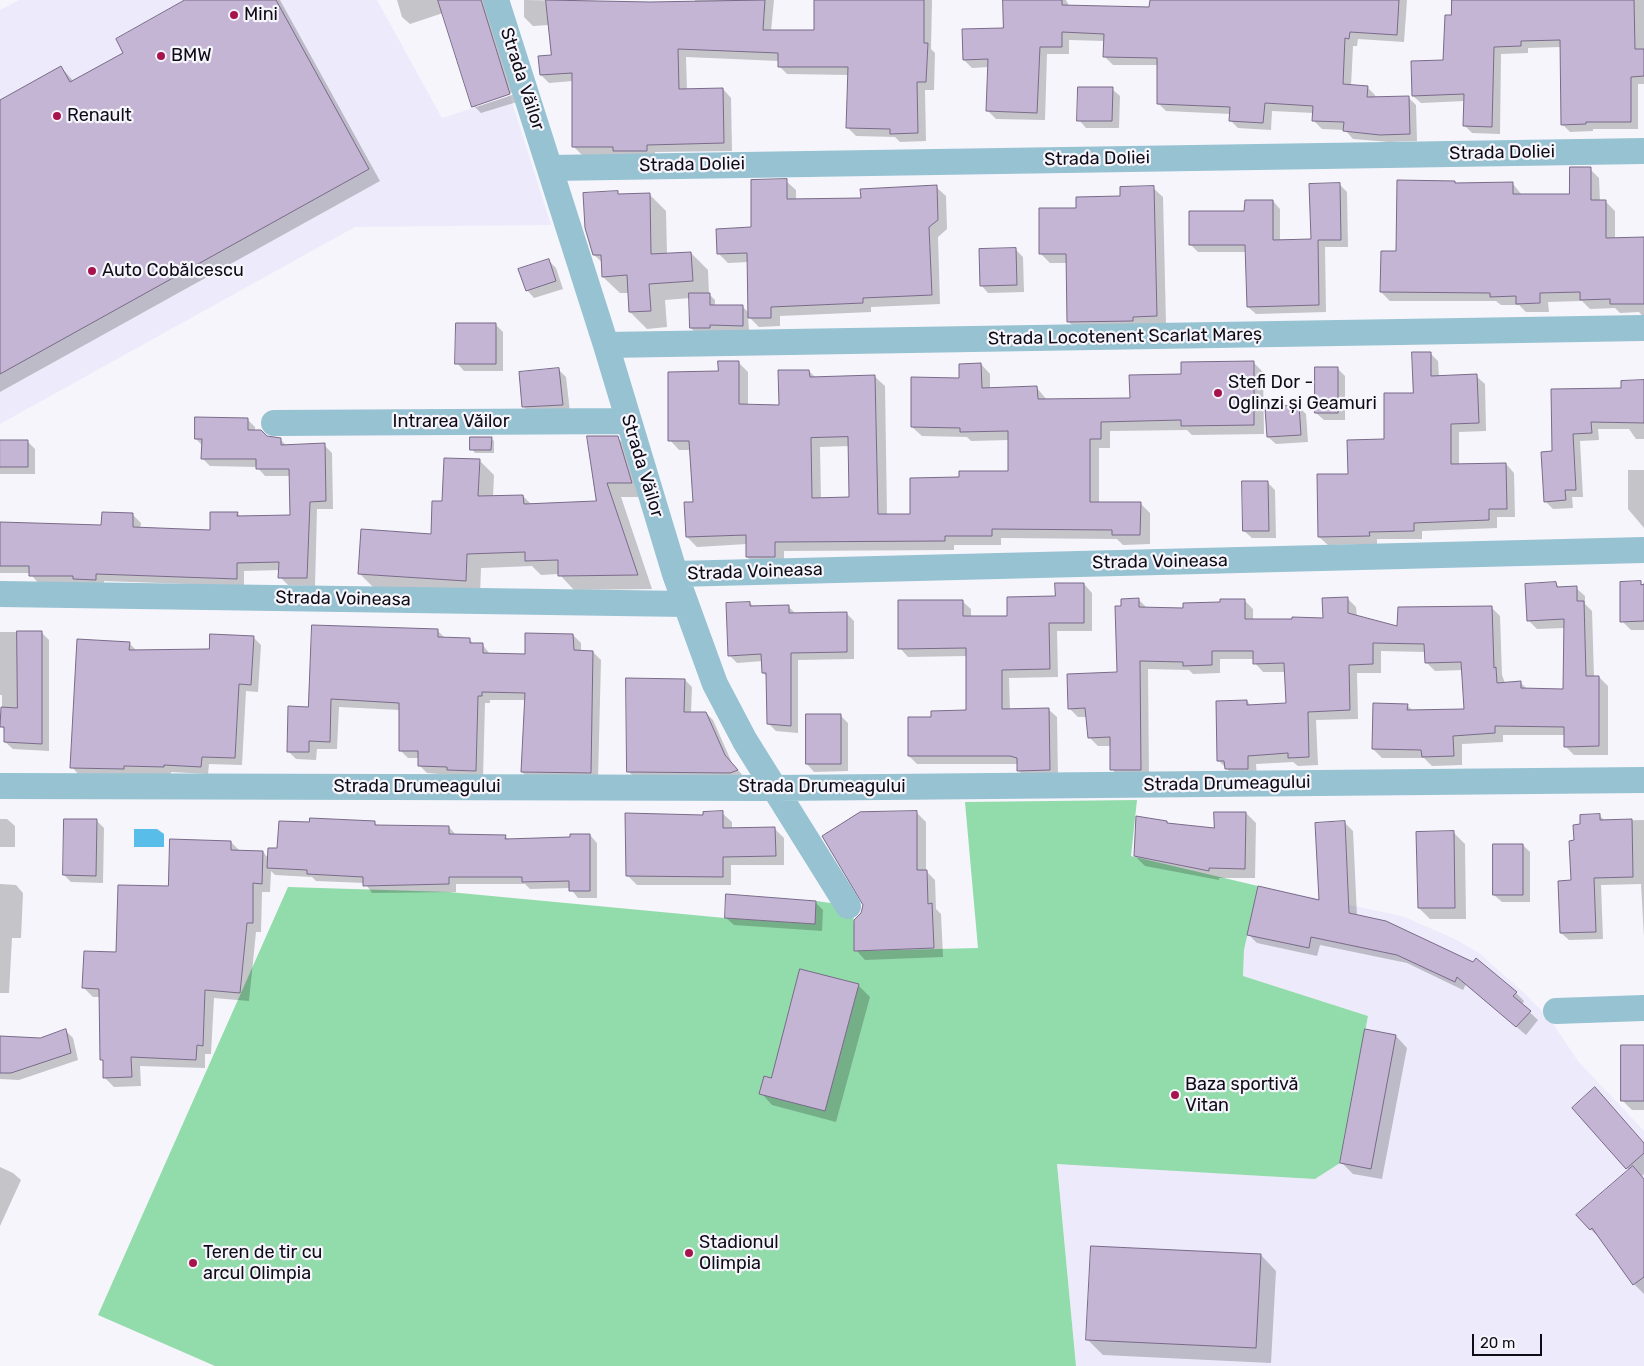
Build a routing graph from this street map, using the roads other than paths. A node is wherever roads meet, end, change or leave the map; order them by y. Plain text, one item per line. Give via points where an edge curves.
1 (496, 0) edge
2 (1644, 151) edge
3 (550, 168) junction
4 (1644, 328) edge
5 (606, 345) junction
6 (628, 421) junction
7 (274, 423) dead end
8 (1644, 550) edge
9 (675, 574) junction
10 (0, 594) edge
11 (686, 604) junction
12 (1644, 780) edge
13 (0, 786) edge
14 (775, 788) junction
15 (848, 906) dead end
16 (1644, 1008) edge
17 (1556, 1011) dead end

1 - 3 street, Strada Văilor
2 - 3 street, Strada Doliei
3 - 5 street, Strada Văilor
4 - 5 street, Strada Locotenent Scarlat Mareș
5 - 6 street, Strada Văilor
6 - 7 street, Intrarea Văilor
6 - 9 street, Strada Văilor
8 - 9 street, Strada Voineasa
9 - 11 street, Strada Văilor
10 - 11 street, Strada Voineasa
11 - 14 street, Strada Văilor via 715,684
12 - 14 street, Strada Drumeagului
13 - 14 street, Strada Drumeagului
14 - 15 street, Strada Văilor
16 - 17 street

